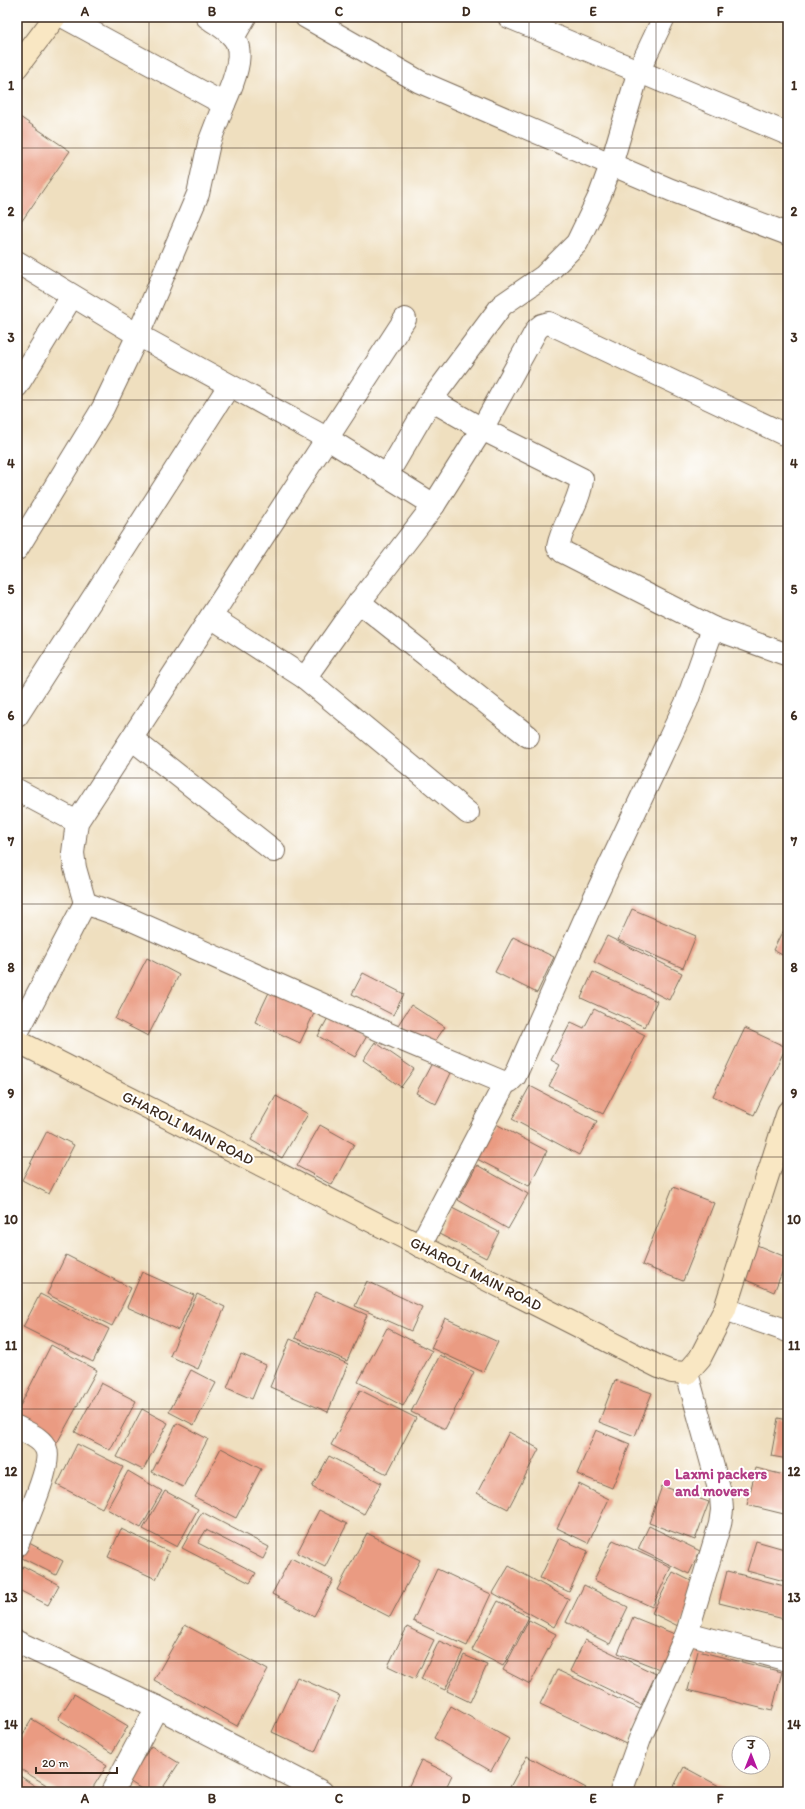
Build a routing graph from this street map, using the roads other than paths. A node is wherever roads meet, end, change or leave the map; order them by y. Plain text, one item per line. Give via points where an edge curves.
1 (55, 17) edge
2 (64, 17) edge
3 (207, 17) edge
4 (245, 17) edge
5 (306, 17) edge
6 (509, 17) edge
7 (664, 17) edge
8 (234, 36) junction
9 (17, 67) edge
10 (639, 70) junction
11 (224, 104) junction
12 (788, 134) edge
13 (611, 165) junction
14 (788, 234) edge
15 (17, 262) edge
16 (72, 296) junction
17 (405, 320) dead end
18 (138, 335) junction
19 (17, 386) edge
20 (229, 386) junction
21 (431, 400) junction
22 (482, 429) junction
23 (788, 436) edge
24 (328, 439) junction
25 (386, 475) junction
26 (434, 505) junction
27 (17, 549) edge
28 (359, 602) junction
29 (211, 617) junction
30 (712, 628) junction
31 (788, 655) edge
32 (306, 678) junction
33 (17, 716) edge
34 (528, 736) dead end
35 (132, 739) junction
36 (17, 790) edge
37 (468, 813) dead end
38 (78, 822) junction
39 (274, 851) dead end
40 (85, 904) junction
41 (17, 1033) edge
42 (17, 1041) edge
43 (505, 1083) junction
44 (788, 1112) edge
45 (420, 1246) junction
46 (725, 1309) junction
47 (788, 1331) edge
48 (687, 1373) junction
49 (17, 1427) edge
50 (17, 1545) edge
51 (687, 1633) junction
52 (17, 1642) edge
53 (788, 1660) edge
54 (157, 1707) junction
55 (112, 1792) edge
56 (322, 1792) edge
57 (621, 1792) edge

1 - 9 street
2 - 11 street
3 - 8 street
4 - 8 street
5 - 13 street via 420,82
6 - 10 street
7 - 10 street
8 - 11 street via 238,60
10 - 12 street
10 - 13 street
11 - 18 street via 209,144 198,194
13 - 14 street
13 - 21 street via 577,243 544,276 502,305
15 - 16 street
16 - 18 street
16 - 19 street
17 - 24 street
18 - 20 street
18 - 27 street via 103,408
20 - 24 street
20 - 33 street
21 - 22 street
21 - 25 street
22 - 23 street via 537,329 548,323
22 - 26 street
22 - 30 street via 582,479 559,542 558,547 563,552
24 - 25 street
24 - 29 street
25 - 26 street
26 - 28 street
28 - 32 street
28 - 34 street
29 - 32 street
29 - 35 street
30 - 31 street
30 - 43 street via 687,702 514,1076
32 - 37 street
35 - 38 street
35 - 39 street
36 - 38 street
38 - 40 street via 73,853
40 - 41 street
40 - 43 street via 132,920
42 - 45 street, GHAROLI MAIN ROAD
43 - 45 street
44 - 46 street
45 - 48 street, GHAROLI MAIN ROAD via 659,1367 672,1372
46 - 47 street
46 - 48 street via 700,1358
48 - 51 street via 721,1496 722,1510
49 - 50 street via 40,1440 47,1449 43,1478
51 - 53 street
51 - 57 street via 641,1736
52 - 54 street
54 - 55 street
54 - 56 street

